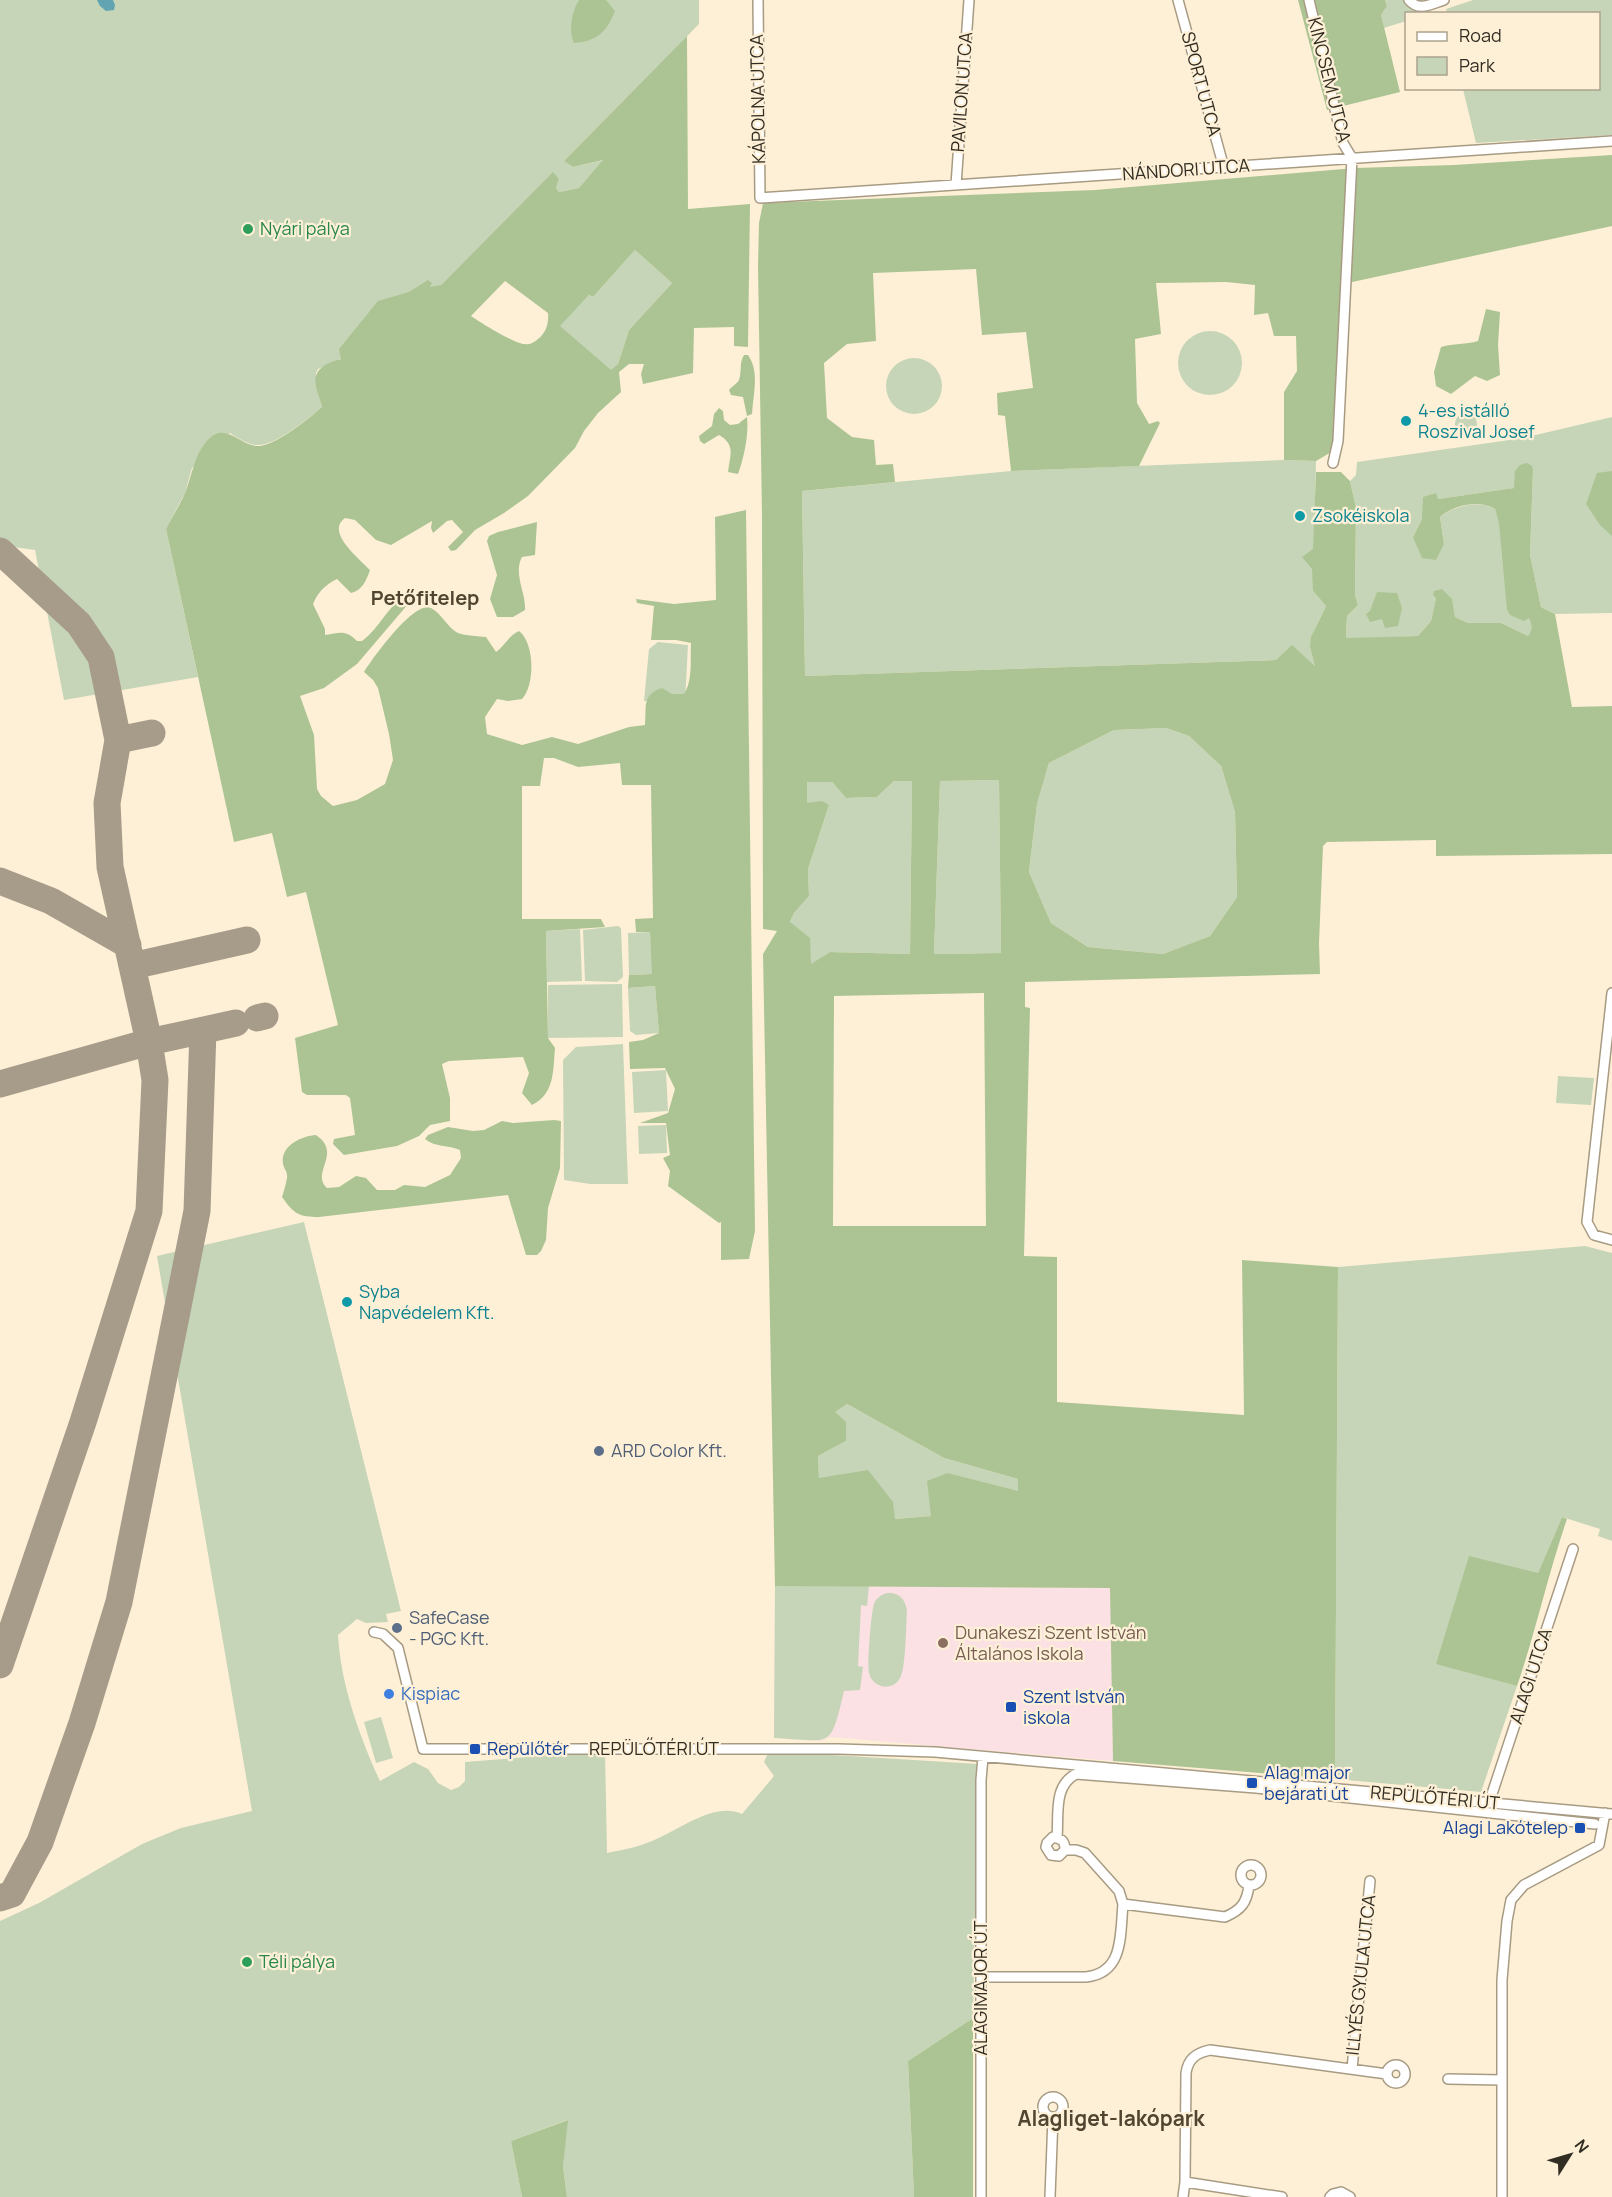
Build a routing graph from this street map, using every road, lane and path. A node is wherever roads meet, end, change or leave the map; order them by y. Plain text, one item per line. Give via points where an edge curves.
1 (758, 0) edge
2 (969, 0) edge
3 (1178, 0) edge
4 (1309, 0) edge
5 (1409, 0) edge
6 (1444, 0) edge
7 (1612, 141) edge
8 (1352, 158) junction
9 (1224, 168) junction
10 (956, 185) junction
11 (760, 198) joint
12 (1333, 463) dead end
13 (1612, 993) edge
14 (1612, 1240) edge
15 (1573, 1549) dead end
16 (374, 1632) dead end
17 (983, 1757) junction
18 (1007, 1759) junction
19 (981, 1780) junction
20 (1490, 1803) junction
21 (1608, 1814) edge
22 (1604, 1829) edge
23 (1057, 1838) junction
24 (1065, 1850) junction
25 (1370, 1881) dead end
26 (1249, 1885) dead end
27 (1123, 1904) junction
28 (981, 1977) junction
29 (1352, 2069) junction
30 (1387, 2074) dead end
31 (1448, 2079) dead end
32 (1502, 2080) junction
33 (1053, 2117) dead end
34 (1185, 2182) junction
35 (981, 2197) edge
36 (1050, 2197) edge
37 (1183, 2197) edge
38 (1282, 2197) edge
39 (1330, 2197) edge
40 (1350, 2197) edge
41 (1502, 2197) edge

1 - 11 street, KÁPOLNA UTCA
2 - 10 street, PAVILON UTCA
3 - 9 street, SPORT UTCA
4 - 8 street, KINCSEM UTCA via 1343,143
5 - 6 street via 1421,8
7 - 8 street, NÁNDORI UTCA
8 - 9 street, NÁNDORI UTCA
8 - 12 street via 1338,441
9 - 10 street, NÁNDORI UTCA
10 - 11 street, NÁNDORI UTCA
13 - 14 street via 1587,1222 1594,1235
15 - 20 street, ALAGI UTCA
16 - 17 street, REPÜLŐTÉRI ÚT via 383,1634 398,1648 423,1749 839,1749
17 - 18 street, REPÜLŐTÉRI ÚT
17 - 19 street
18 - 19 street via 994,1764
18 - 20 street, REPÜLŐTÉRI ÚT
19 - 28 street, ALAGIMAJOR ÚT
20 - 21 street, REPÜLŐTÉRI ÚT
21 - 22 street
22 - 23 street via 1256,1788 1076,1774 1066,1779 1060,1790
22 - 32 street via 1599,1845 1524,1885 1511,1900 1502,1980
23 - 24 street via 1065,1842
23 - 24 street via 1053,1837 1046,1847 1052,1855 1059,1856
24 - 27 street via 1085,1853 1119,1892
25 - 29 street, ILLYÉS GYULA UTCA
26 - 27 street via 1247,1900 1238,1912 1225,1917
27 - 28 street via 1116,1958 1104,1972 1086,1977
28 - 35 street, ALAGIMAJOR ÚT
29 - 30 street
29 - 34 street via 1201,2052 1188,2064 1186,2073
31 - 32 street
32 - 41 street
33 - 36 street
34 - 37 street
34 - 38 street
39 - 40 street via 1341,2192

